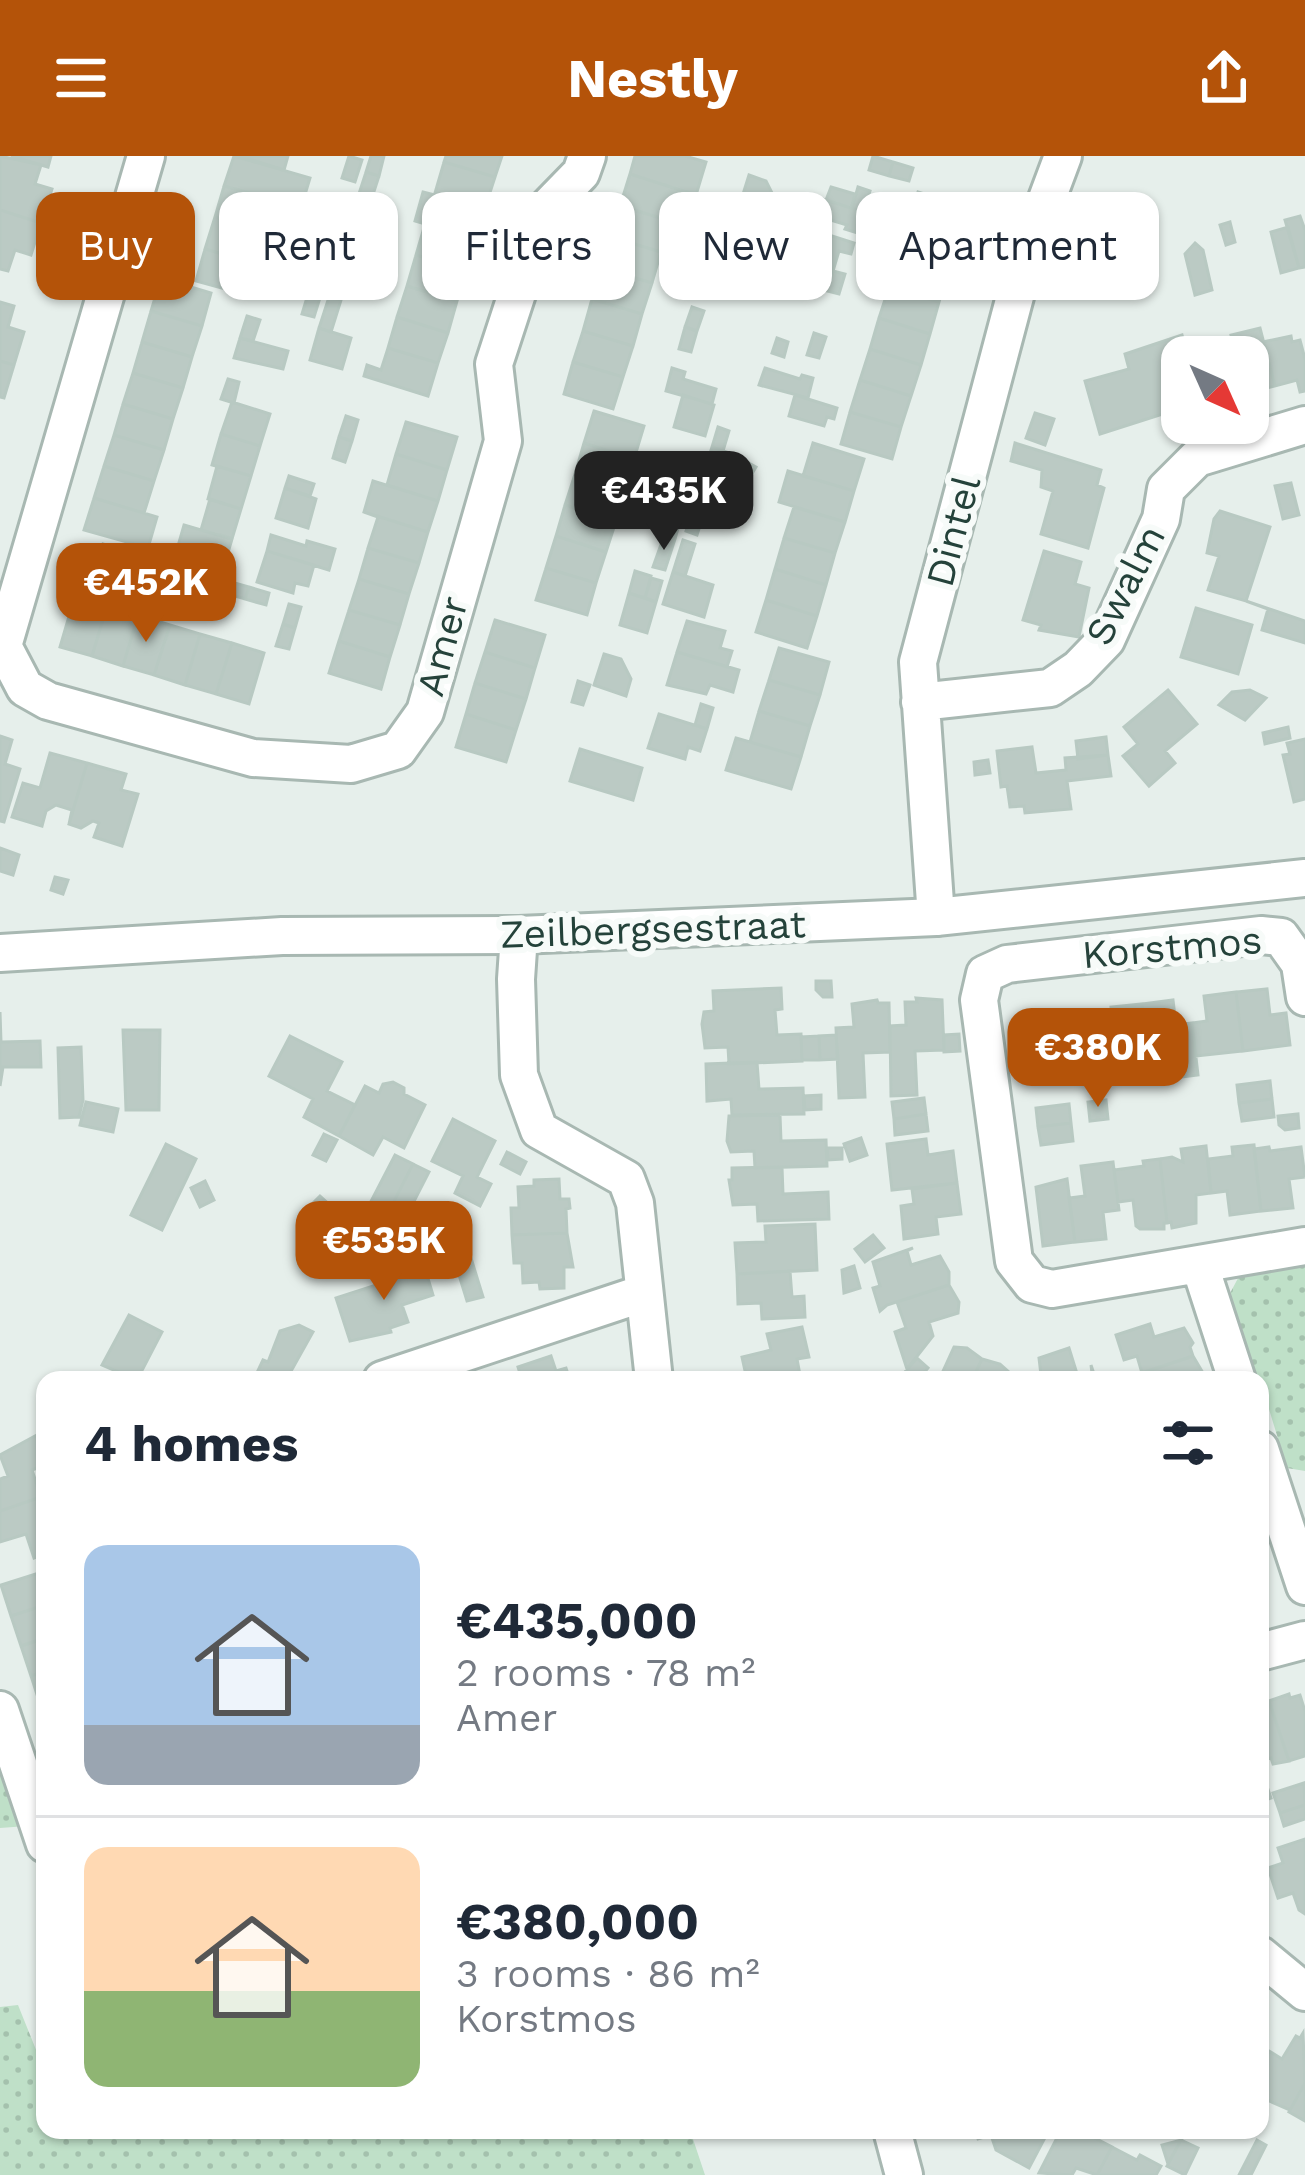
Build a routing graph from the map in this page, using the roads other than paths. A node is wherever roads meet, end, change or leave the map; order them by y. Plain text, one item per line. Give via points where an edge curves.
1 (146, 156) edge
2 (587, 156) edge
3 (1063, 156) edge
4 (1305, 425) edge
5 (6, 670) edge
6 (920, 701) junction
7 (1305, 878) edge
8 (936, 917) junction
9 (519, 935) junction
10 (0, 953) edge
11 (1305, 997) edge
12 (1305, 1246) edge
13 (1200, 1265) junction
14 (644, 1293) junction
15 (409, 1371) edge
16 (653, 1371) edge
17 (1234, 1371) edge
18 (1269, 1476) edge
19 (1305, 1586) edge
20 (1305, 1640) edge
21 (1269, 1650) edge
22 (0, 1710) edge
23 (36, 1817) edge
24 (1269, 1962) edge
25 (1305, 1991) edge
26 (894, 2139) edge
27 (904, 2175) edge

1 - 5 street, Amer via 6,628
2 - 5 street, Amer via 544,211 494,364 503,441 424,712 398,750 351,764 253,758 48,701
3 - 6 street, Dintel via 1026,255 918,662
4 - 6 street, Swalm via 1197,458 1166,489 1161,520 1106,640 1078,669 1050,688
6 - 8 street, Dintel
7 - 8 street, Zeilbergsestraat
8 - 9 street, Zeilbergsestraat
9 - 10 street, Zeilbergsestraat via 281,936
9 - 14 street via 519,1075 538,1130 626,1179
11 - 13 street, Korstmos via 1300,964 1281,937 1261,935 1007,964 985,974 979,1000 1014,1261 1032,1284 1052,1289
12 - 13 street, Korstmos
13 - 17 street
14 - 15 street
14 - 16 street
18 - 19 street
20 - 21 street
22 - 23 street
24 - 25 street
26 - 27 street

